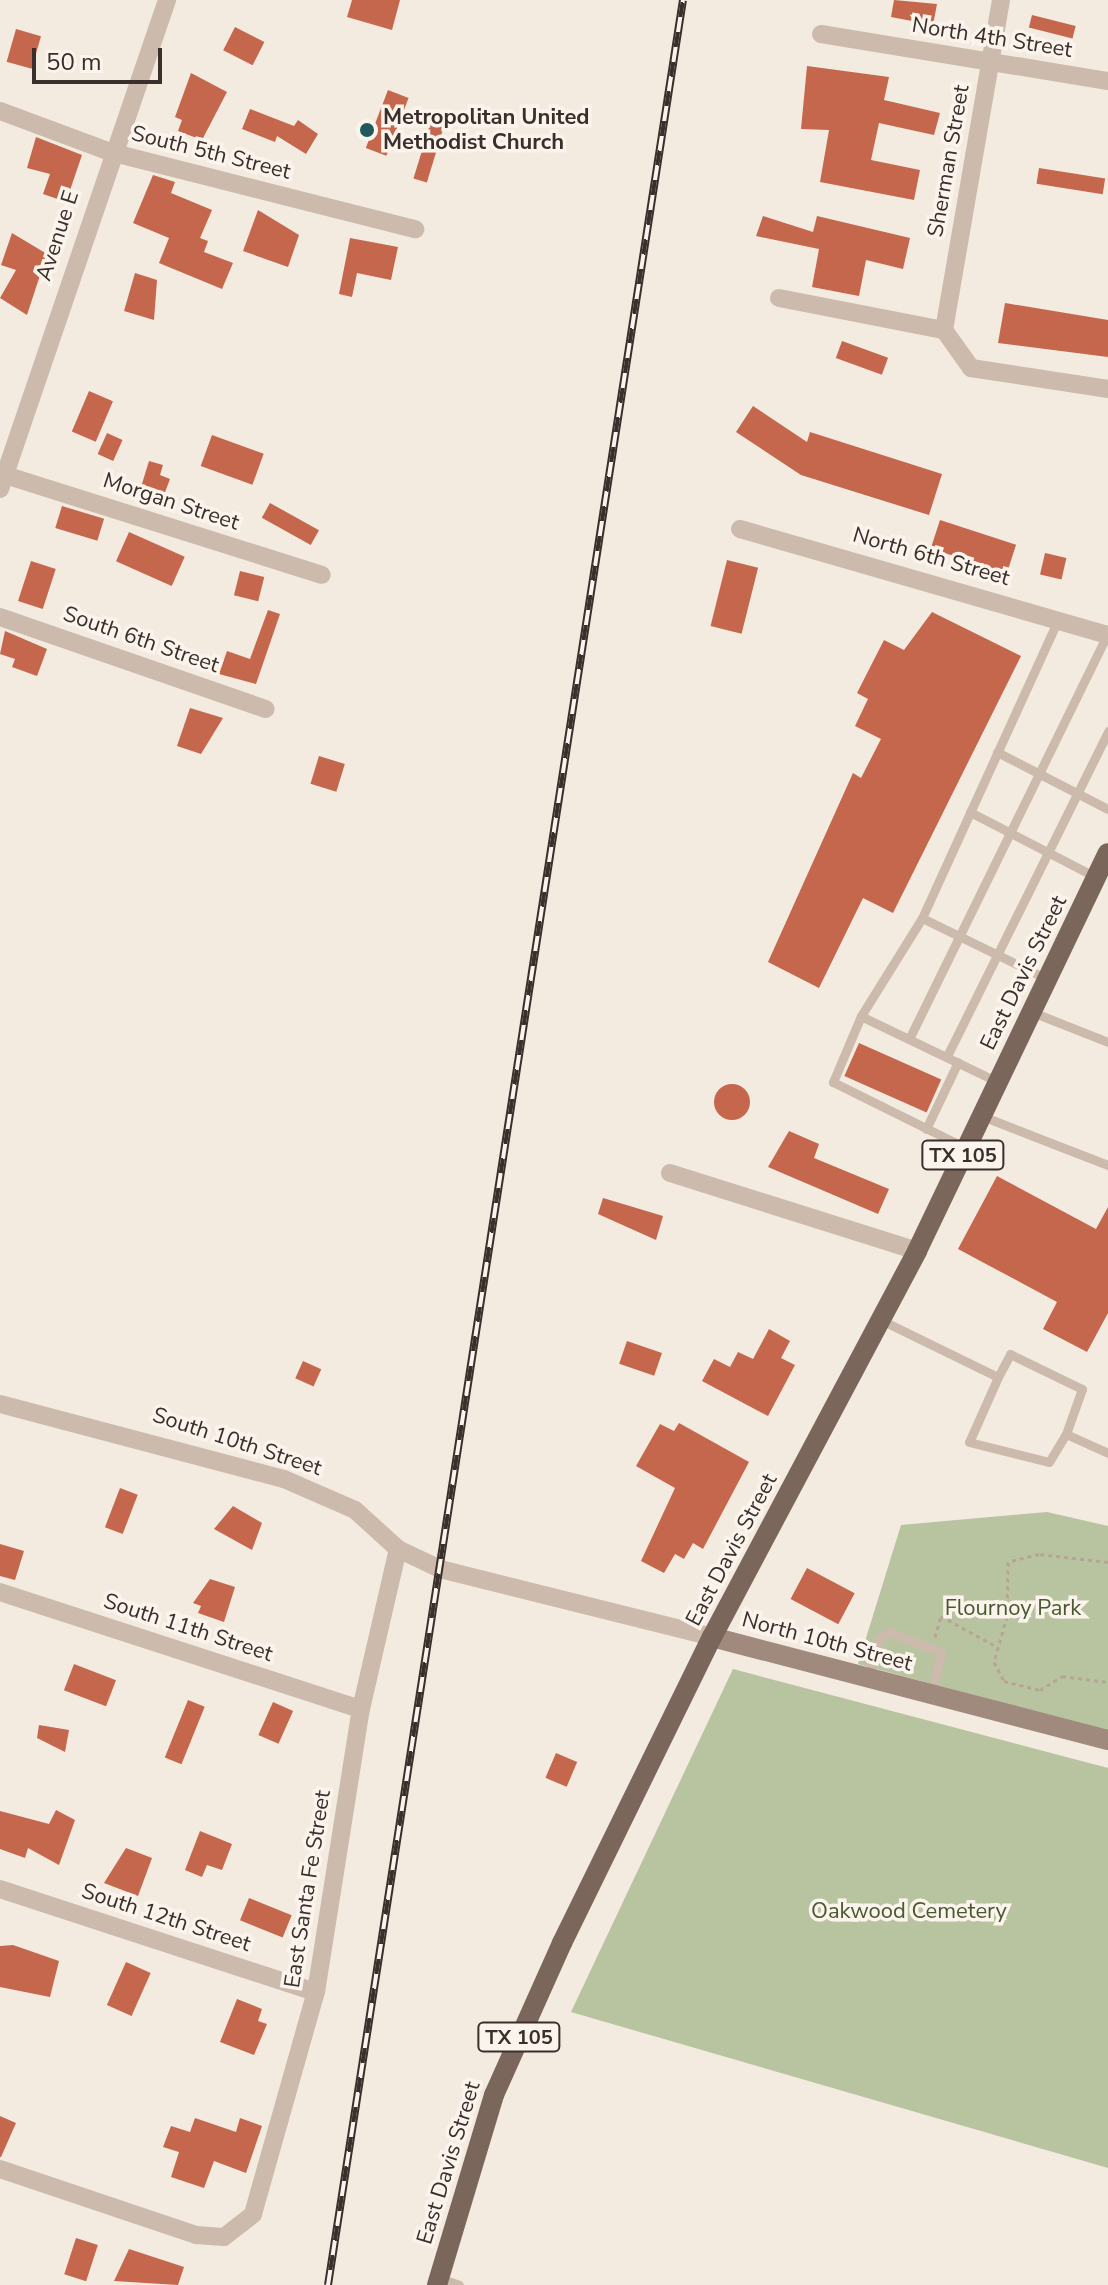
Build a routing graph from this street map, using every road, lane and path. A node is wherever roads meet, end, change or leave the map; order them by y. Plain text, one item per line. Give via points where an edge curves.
1 (167, 0) edge
2 (1001, 0) edge
3 (821, 34) dead end
4 (991, 62) junction
5 (1108, 81) edge
6 (0, 111) edge
7 (110, 152) junction
8 (415, 229) dead end
9 (779, 298) dead end
10 (944, 330) junction
11 (1108, 389) edge
12 (2, 482) edge
13 (740, 529) dead end
14 (322, 575) dead end
15 (0, 617) edge
16 (1058, 619) junction
17 (1107, 635) edge
18 (266, 709) dead end
19 (1108, 731) edge
20 (997, 752) junction
21 (1039, 773) junction
22 (1077, 793) junction
23 (1108, 809) edge
24 (970, 812) junction
25 (1010, 833) junction
26 (1048, 852) junction
27 (1108, 853) edge
28 (1096, 877) junction
29 (922, 918) junction
30 (959, 936) junction
31 (997, 954) junction
32 (1047, 979) junction
33 (1032, 1012) junction
34 (861, 1016) junction
35 (910, 1037) junction
36 (1108, 1042) edge
37 (947, 1056) junction
38 (958, 1062) junction
39 (998, 1082) junction
40 (982, 1116) junction
41 (926, 1129) junction
42 (966, 1148) junction
43 (1108, 1165) edge
44 (670, 1173) dead end
45 (917, 1251) junction
46 (881, 1320) junction
47 (998, 1377) junction
48 (0, 1404) edge
49 (1066, 1434) junction
50 (1108, 1453) edge
51 (398, 1549) junction
52 (1108, 1562) edge
53 (440, 1569) joint
54 (0, 1592) edge
55 (712, 1637) junction
56 (934, 1645) junction
57 (994, 1645) junction
58 (868, 1677) junction
59 (1108, 1682) edge
60 (932, 1694) junction
61 (361, 1709) junction
62 (1108, 1740) edge
63 (0, 1889) edge
64 (316, 1992) junction
65 (0, 2169) edge
66 (438, 2282) edge
67 (459, 2285) edge

1 - 7 street, Avenue E
2 - 4 street, Sherman Street
3 - 4 street, North 4th Street
4 - 5 street, North 4th Street
4 - 10 street, Sherman Street
6 - 7 street, South 5th Street
7 - 8 street, South 5th Street
7 - 12 street, Avenue E
9 - 10 street
10 - 11 street via 971,368
12 - 14 street, Morgan Street
13 - 16 street, North 6th Street
15 - 18 street, South 6th Street
16 - 17 street, North 6th Street
16 - 20 lane
17 - 21 lane
19 - 22 lane
20 - 21 lane
20 - 24 lane
21 - 22 lane
21 - 25 lane
22 - 23 lane
22 - 26 lane
24 - 25 lane
24 - 29 lane
25 - 26 lane
25 - 30 lane
26 - 28 lane
26 - 31 lane
27 - 28 main road, East Davis Street / TX 105
28 - 32 main road, East Davis Street / TX 105
29 - 30 lane
29 - 34 lane
30 - 31 lane
30 - 35 lane
31 - 32 lane
31 - 37 lane
32 - 33 main road, East Davis Street / TX 105
33 - 36 lane
33 - 39 main road, East Davis Street / TX 105
34 - 35 lane
34 - 41 lane via 833,1082
35 - 37 lane
37 - 38 lane
38 - 39 lane
38 - 41 lane
39 - 40 main road, East Davis Street / TX 105
40 - 42 main road, East Davis Street / TX 105
40 - 43 lane
41 - 42 lane
42 - 45 main road, East Davis Street / TX 105
44 - 45 street
45 - 46 main road, East Davis Street / TX 105
46 - 47 lane
46 - 55 main road, East Davis Street / TX 105
47 - 49 lane via 1010,1354 1082,1389
47 - 49 lane via 969,1442 1049,1462
48 - 51 street, South 10th Street via 284,1479 355,1510
49 - 50 lane
51 - 53 street, South 10th Street
51 - 61 street, East Santa Fe Street
52 - 57 path via 1039,1554 1012,1559 1007,1616
53 - 55 street, North 10th Street
54 - 61 street, South 11th Street
55 - 58 street, North 10th Street
55 - 66 main road, East Davis Street / TX 105 via 515,2044
56 - 57 path via 941,1616
56 - 58 lane via 882,1634
56 - 60 lane via 942,1657
57 - 59 path via 995,1674 1004,1681 1040,1690 1062,1676
58 - 60 street, North 10th Street
60 - 62 street, North 10th Street
61 - 64 street, East Santa Fe Street
63 - 64 street, South 12th Street
64 - 65 street, East Santa Fe Street via 266,2184 240,2229 196,2235
66 - 67 lane

